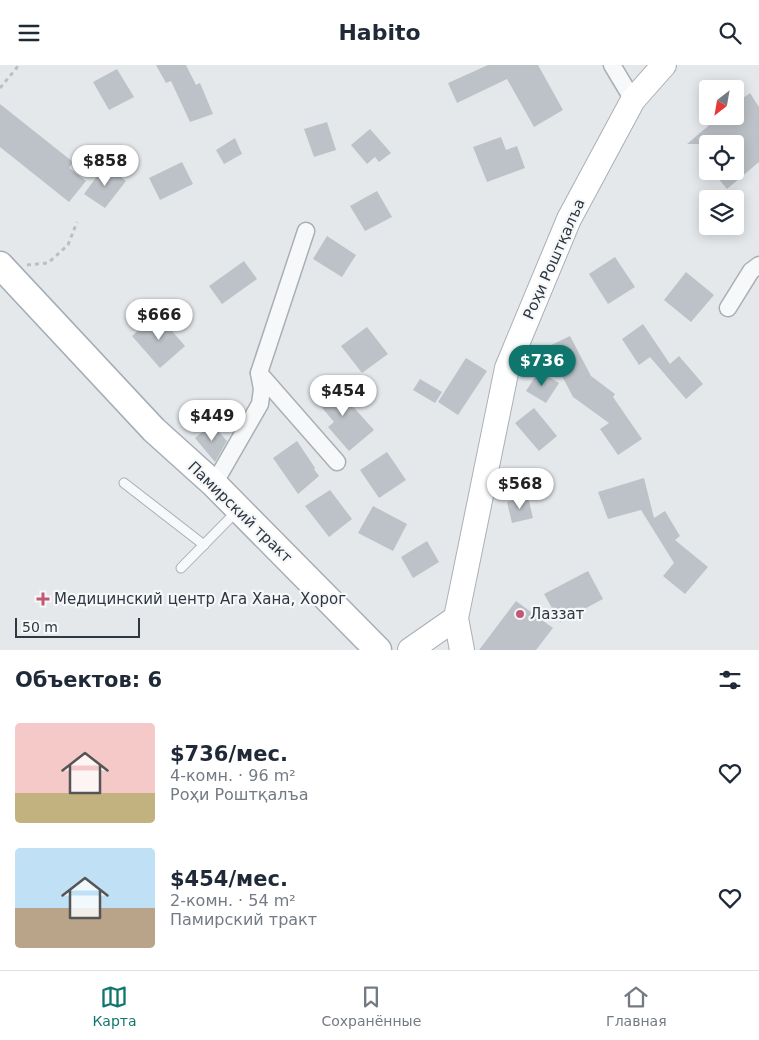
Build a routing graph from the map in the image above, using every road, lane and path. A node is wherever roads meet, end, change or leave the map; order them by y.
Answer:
1 (18, 65) edge
2 (612, 65) edge
3 (664, 65) edge
4 (0, 88) edge
5 (633, 100) junction
6 (77, 222) dead end
7 (306, 231) dead end
8 (759, 265) edge
9 (1, 266) edge
10 (728, 308) dead end
11 (259, 373) junction
12 (337, 462) dead end
13 (124, 483) dead end
14 (214, 484) junction
15 (239, 509) junction
16 (204, 545) junction
17 (181, 568) dead end
18 (456, 618) junction
19 (378, 650) edge
20 (410, 650) edge
21 (462, 650) edge

1 - 4 path
2 - 5 street
3 - 5 main road, Роҳи Роштқалъа
5 - 18 main road, Роҳи Роштқалъа
6 - 9 path
7 - 11 street
8 - 10 street
9 - 14 main road, Памирский тракт
11 - 12 street
11 - 14 street
13 - 16 lane
14 - 15 main road, Памирский тракт
15 - 16 lane
15 - 19 main road, Памирский тракт
16 - 17 lane
18 - 20 main road
18 - 21 main road, Роҳи Роштқалъа

